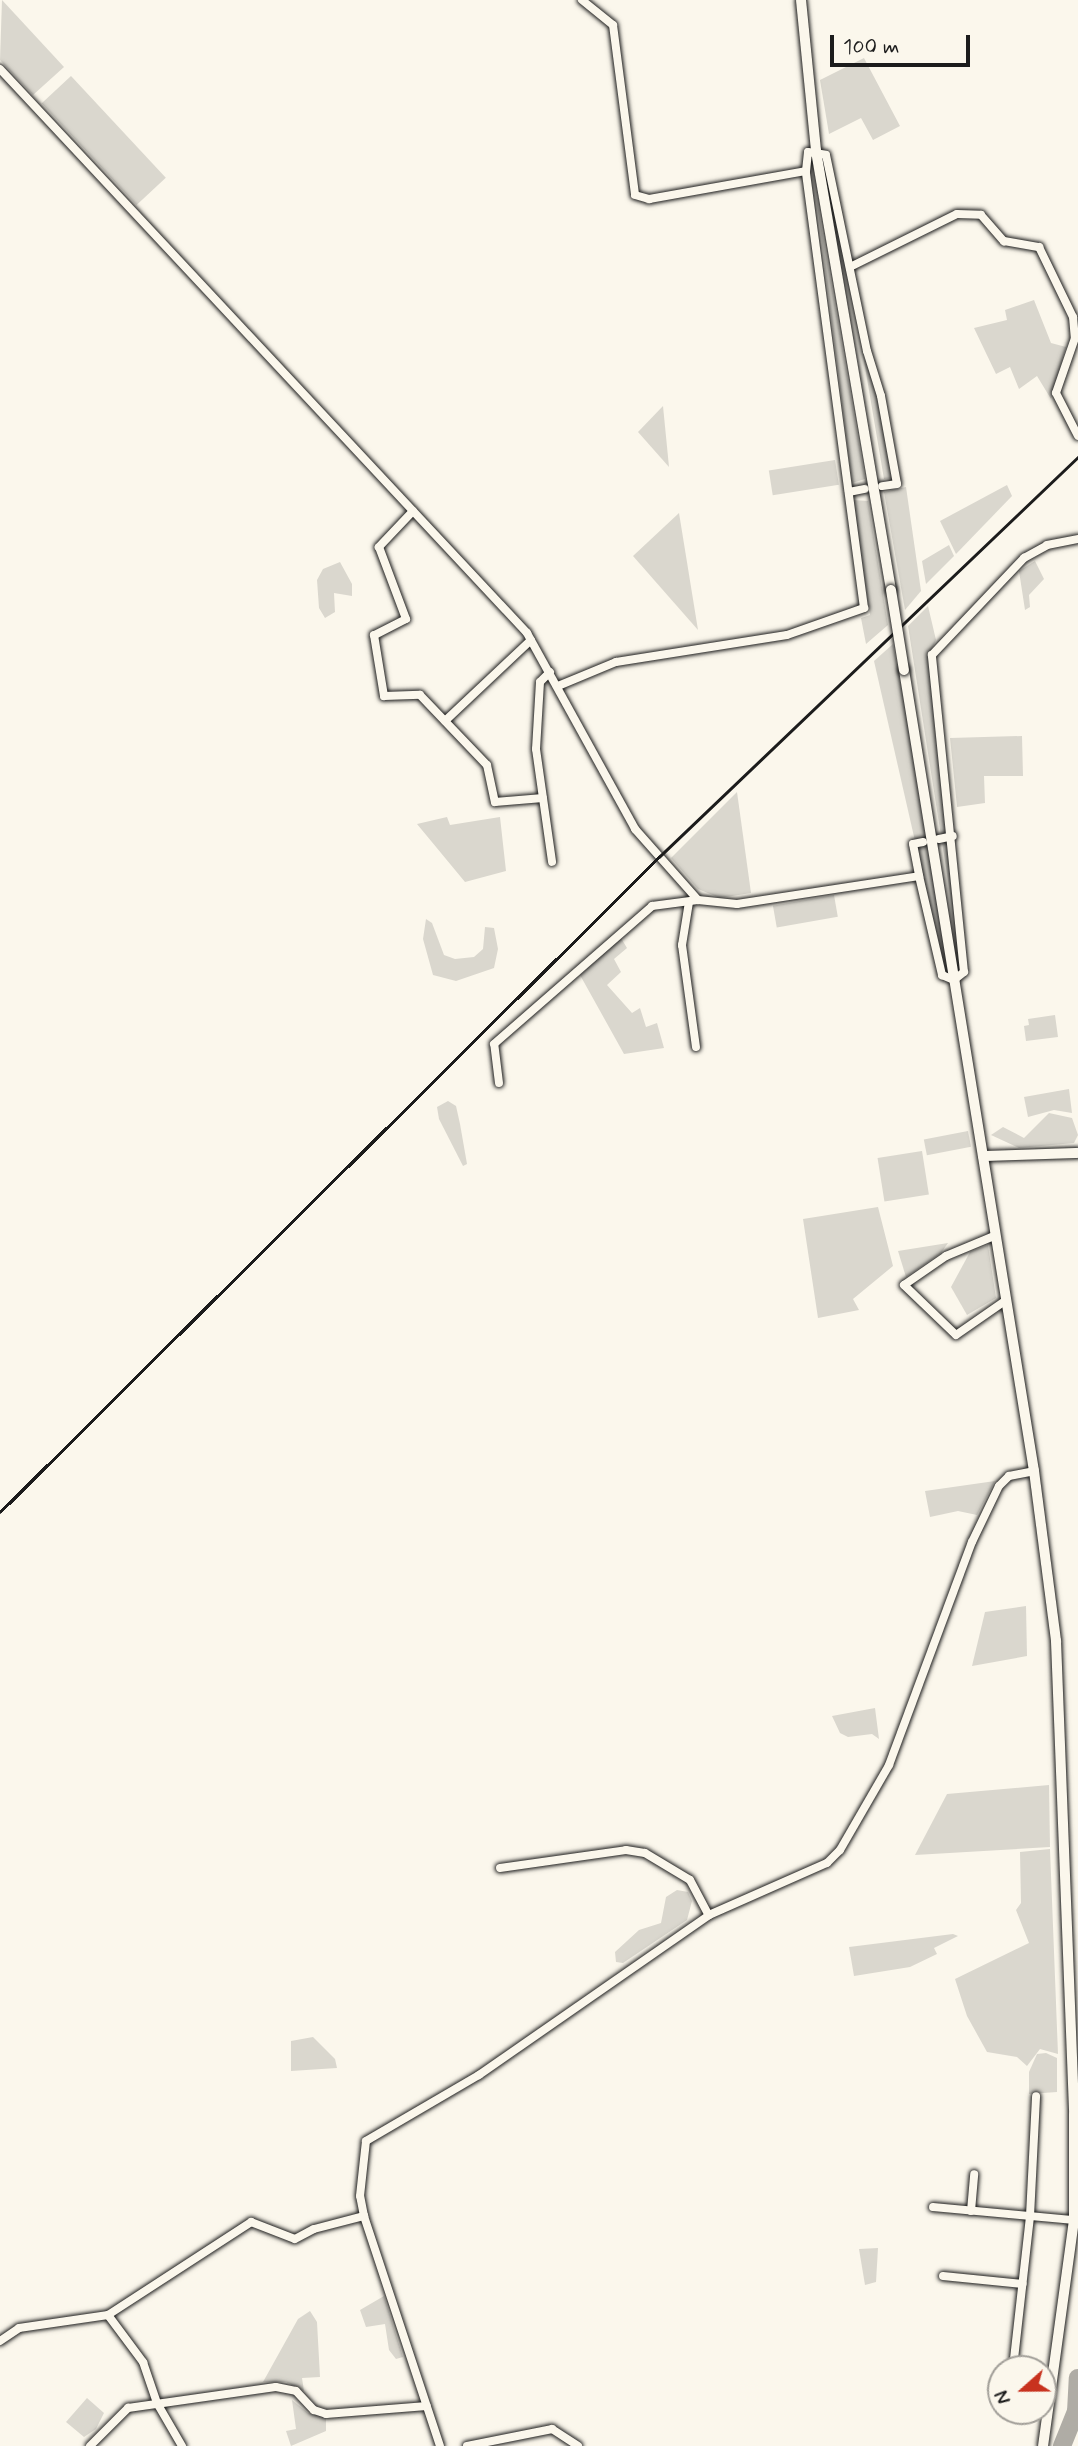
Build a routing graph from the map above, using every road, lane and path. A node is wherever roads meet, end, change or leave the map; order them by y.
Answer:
1 (582, 0) edge
2 (801, 0) edge
3 (0, 69) edge
4 (816, 150) junction
5 (806, 171) junction
6 (850, 267) junction
7 (1078, 436) edge
8 (882, 486) dead end
9 (866, 489) dead end
10 (849, 492) junction
11 (413, 511) junction
12 (1078, 539) edge
13 (531, 640) junction
14 (550, 672) junction
15 (558, 686) junction
16 (444, 721) junction
17 (543, 798) junction
18 (953, 836) junction
19 (939, 839) dead end
20 (923, 842) dead end
21 (552, 862) dead end
22 (919, 876) junction
23 (693, 901) junction
24 (954, 980) junction
25 (696, 1047) dead end
26 (499, 1083) dead end
27 (1078, 1153) edge
28 (983, 1156) junction
29 (994, 1236) junction
30 (1005, 1301) junction
31 (1034, 1471) junction
32 (500, 1868) dead end
33 (709, 1915) junction
34 (1036, 2096) dead end
35 (974, 2174) dead end
36 (933, 2207) dead end
37 (971, 2210) junction
38 (364, 2216) junction
39 (1030, 2216) junction
40 (1074, 2220) junction
41 (943, 2276) dead end
42 (1023, 2284) junction
43 (108, 2315) junction
44 (0, 2341) edge
45 (1015, 2355) edge
46 (157, 2403) junction
47 (427, 2406) junction
48 (90, 2446) edge
49 (182, 2446) edge
50 (440, 2446) edge
51 (467, 2446) edge
52 (578, 2446) edge
53 (1043, 2446) edge

1 - 5 street
2 - 4 street
3 - 11 street
4 - 5 street
4 - 6 street
4 - 24 street, bridge
5 - 10 street
6 - 7 street
6 - 8 street
9 - 10 street
10 - 15 street
11 - 13 street
11 - 16 street
12 - 18 street
13 - 14 street
13 - 16 street
14 - 15 street
14 - 17 street
15 - 23 street
16 - 17 street
17 - 21 street
18 - 19 street
18 - 24 street
20 - 22 street
22 - 23 street
22 - 24 street
23 - 25 street
23 - 26 street
24 - 28 street
27 - 28 street
28 - 29 street
29 - 30 street
29 - 30 street
30 - 31 street
31 - 33 street
31 - 40 street
32 - 33 street
33 - 38 street
34 - 39 street
35 - 37 street
36 - 37 street
37 - 39 street
38 - 43 street
38 - 47 street
39 - 40 street
39 - 42 street
40 - 53 street
41 - 42 street
42 - 45 street
43 - 44 street
43 - 46 street
46 - 47 street
46 - 48 street
46 - 49 street
47 - 50 street
51 - 52 street

